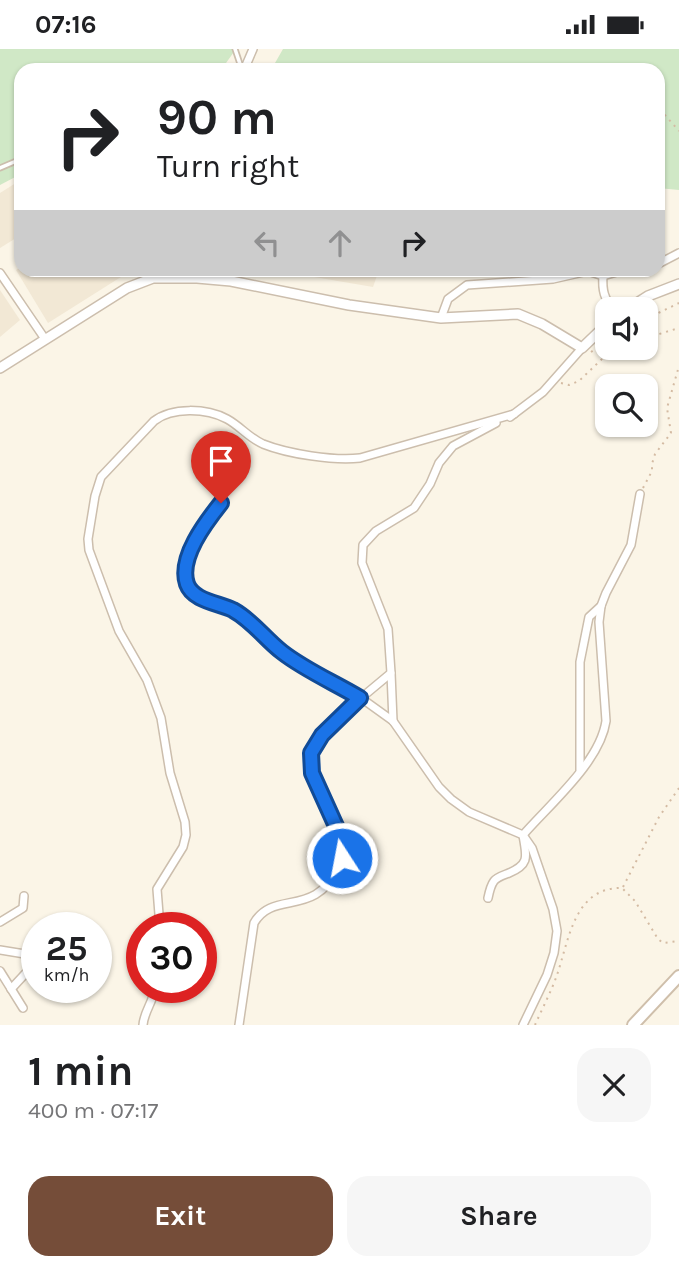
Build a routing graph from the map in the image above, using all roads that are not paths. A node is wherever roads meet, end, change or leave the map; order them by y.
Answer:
1 (0, 273) edge
2 (146, 277) edge
3 (194, 277) edge
4 (562, 277) edge
5 (603, 277) edge
6 (679, 284) edge
7 (605, 297) edge
8 (646, 297) edge
9 (441, 318) junction
10 (595, 336) edge
11 (45, 339) junction
12 (582, 348) junction
13 (0, 367) edge
14 (514, 414) junction
15 (640, 494) road end
16 (221, 503) dead end
17 (601, 606) junction
18 (391, 673) junction
19 (360, 698) junction
20 (393, 721) junction
21 (580, 771) junction
22 (523, 835) junction
23 (24, 897) dead end
24 (488, 898) dead end
25 (159, 912) edge
26 (0, 922) edge
27 (0, 950) edge
28 (21, 955) edge
29 (0, 971) edge
30 (21, 977) edge
31 (679, 977) edge
32 (11, 989) junction
33 (150, 1003) edge
34 (23, 1008) dead end
35 (143, 1025) edge
36 (239, 1025) edge
37 (523, 1025) edge
38 (634, 1025) edge

1 - 11 street
2 - 11 street
3 - 9 street
4 - 9 street
5 - 7 street
6 - 8 street
9 - 12 street
10 - 12 street
11 - 13 street
12 - 14 street
14 - 18 street
14 - 25 street
15 - 17 street
16 - 19 street
17 - 21 street
17 - 21 street
18 - 19 street
18 - 20 street
19 - 20 street
19 - 36 street
20 - 22 street
21 - 22 street
22 - 24 street
22 - 37 street
23 - 26 street
27 - 28 street
29 - 32 street
30 - 32 street
31 - 38 main road
32 - 34 street
33 - 35 street

